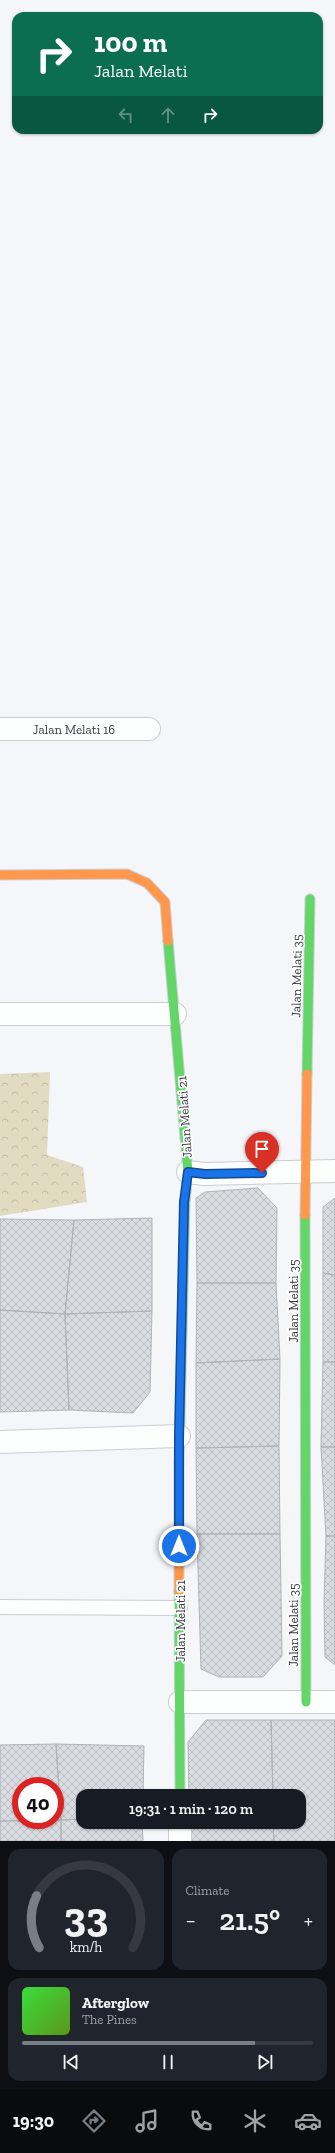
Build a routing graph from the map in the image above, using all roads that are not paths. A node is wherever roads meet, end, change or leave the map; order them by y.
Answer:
1 (0, 729) edge
2 (149, 729) dead end
3 (0, 875) edge
4 (310, 899) dead end
5 (0, 1014) edge
6 (176, 1014) junction
7 (305, 1171) junction
8 (335, 1171) edge
9 (188, 1172) junction
10 (179, 1436) junction
11 (0, 1442) edge
12 (0, 1608) edge
13 (180, 1608) junction
14 (180, 1702) junction
15 (306, 1702) junction
16 (335, 1702) edge
17 (180, 1789) edge
18 (180, 1829) edge
19 (180, 1841) edge

1 - 2 street, Jalan Melati 16
3 - 6 street, Jalan Melati 21
4 - 7 street, Jalan Melati 35
5 - 6 street
6 - 9 street, Jalan Melati 21
7 - 8 street
7 - 9 street
7 - 15 street, Jalan Melati 35
9 - 10 street, Jalan Melati 21
10 - 11 street
10 - 13 street, Jalan Melati 21
12 - 13 lane
13 - 14 street, Jalan Melati 21
14 - 15 street
14 - 17 street, Jalan Melati 21
15 - 16 street
18 - 19 street

